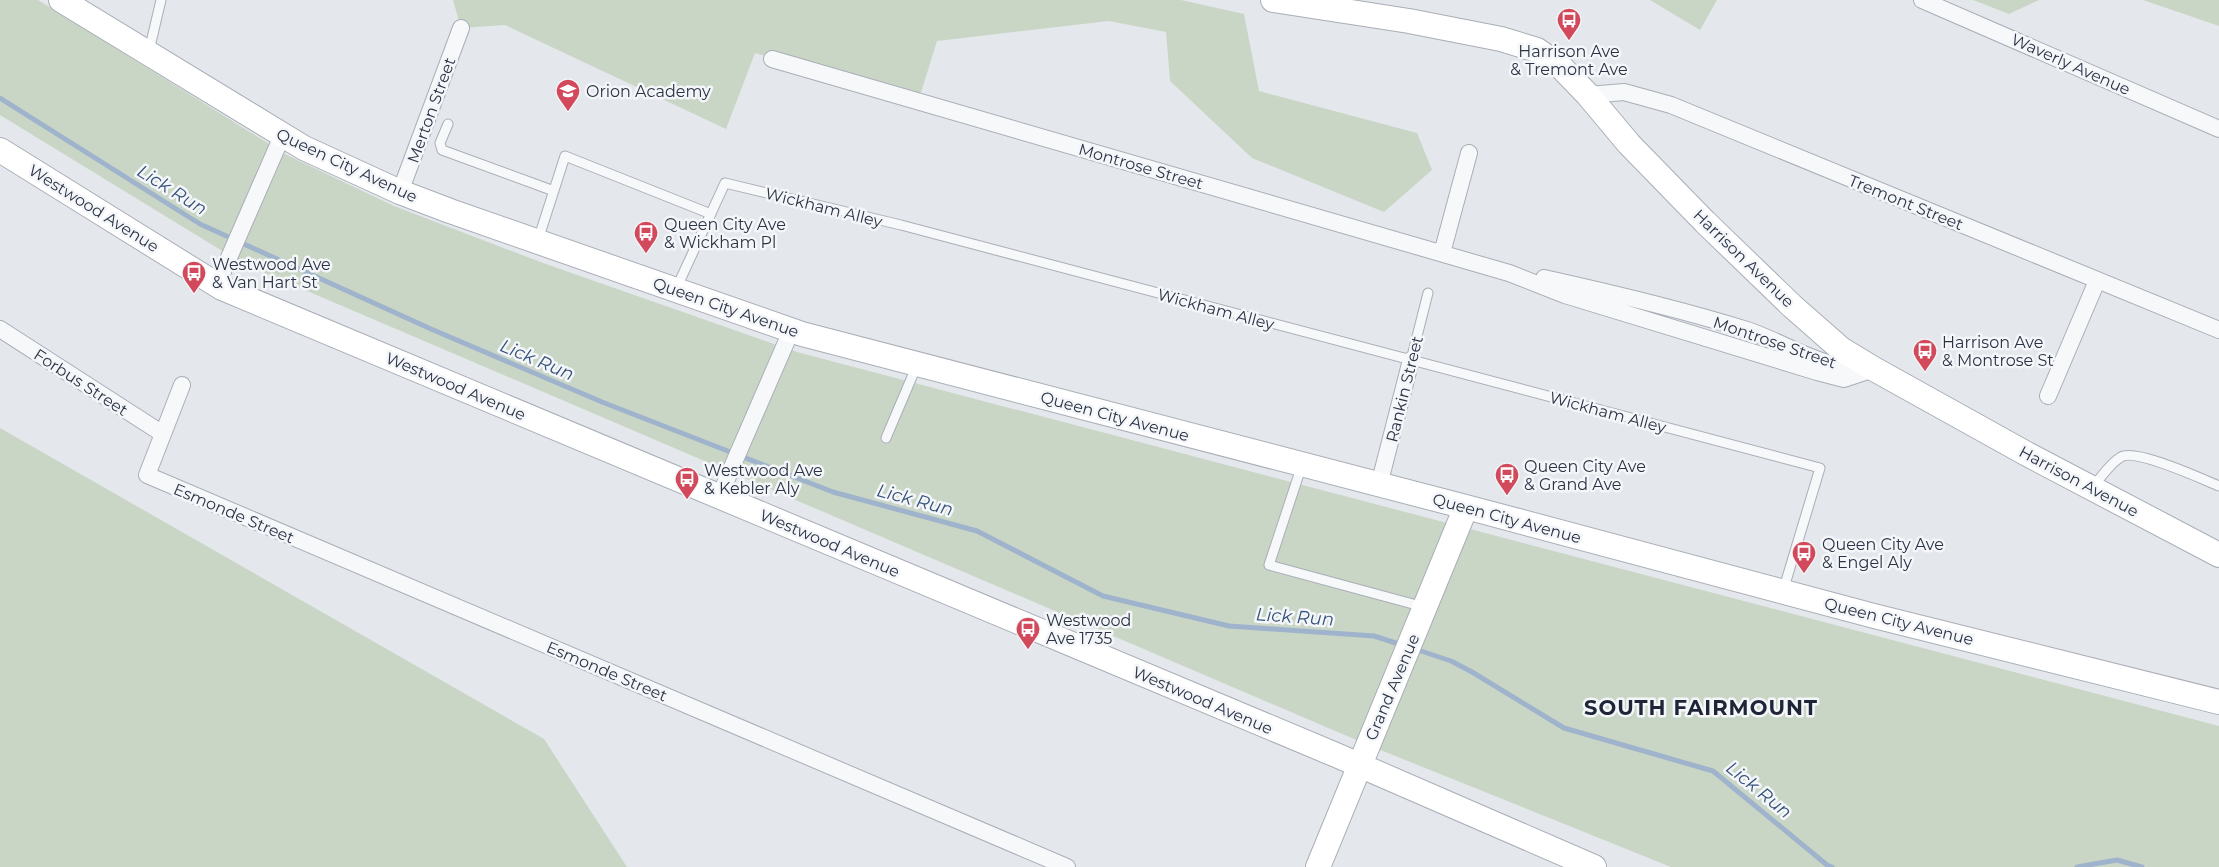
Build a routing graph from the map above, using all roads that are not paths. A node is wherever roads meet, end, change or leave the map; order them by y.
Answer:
1 (61, 0) edge
2 (161, 0) edge
3 (1273, 0) edge
4 (1922, 0) edge
5 (461, 28) dead end
6 (149, 54) junction
7 (772, 59) dead end
8 (1588, 95) junction
9 (448, 124) dead end
10 (2219, 128) edge
11 (282, 136) junction
12 (0, 150) edge
13 (1469, 153) dead end
14 (554, 191) junction
15 (400, 192) junction
16 (711, 214) junction
17 (538, 241) junction
18 (1442, 253) junction
19 (2097, 281) junction
20 (217, 285) junction
21 (676, 290) junction
22 (1428, 293) dead end
23 (0, 329) edge
24 (2219, 330) edge
25 (792, 331) junction
26 (1411, 360) junction
27 (917, 364) junction
28 (1874, 369) junction
29 (182, 386) dead end
30 (2048, 396) dead end
31 (163, 434) junction
32 (886, 438) dead end
33 (1302, 465) junction
34 (1379, 485) junction
35 (2219, 486) edge
36 (2092, 488) junction
37 (719, 497) junction
38 (1466, 507) junction
39 (2219, 555) edge
40 (1784, 591) junction
41 (1425, 607) junction
42 (2219, 702) edge
43 (1359, 765) junction
44 (1067, 867) edge
45 (1318, 867) edge
46 (1594, 867) edge

1 - 6 main road, Queen City Avenue
2 - 6 lane
3 - 8 main road, Harrison Avenue
4 - 10 street, Waverly Avenue
5 - 15 street, Merton Street
6 - 11 main road, Queen City Avenue
7 - 18 street, Montrose Street
8 - 19 street, Tremont Street
8 - 28 main road, Harrison Avenue
9 - 14 lane
11 - 15 main road, Queen City Avenue
11 - 20 street
12 - 20 main road, Westwood Avenue
13 - 18 street
14 - 16 lane
14 - 17 lane
15 - 17 main road, Queen City Avenue
16 - 21 lane, Wickham Alley
16 - 26 lane, Wickham Alley
17 - 21 main road, Queen City Avenue
18 - 28 street, Montrose Street
19 - 24 street, Tremont Street
19 - 30 street
20 - 37 main road, Westwood Avenue
21 - 25 main road, Queen City Avenue
22 - 26 lane, Rankin Street
23 - 31 street, Forbus Street
25 - 27 main road, Queen City Avenue
25 - 37 street
26 - 34 street, Rankin Street
26 - 40 lane, Wickham Alley
27 - 32 lane
27 - 33 main road, Queen City Avenue
28 - 36 main road, Harrison Avenue
29 - 31 street
31 - 44 street, Esmonde Street
33 - 34 main road, Queen City Avenue
33 - 41 lane
34 - 38 main road, Queen City Avenue
35 - 36 lane
36 - 39 main road, Harrison Avenue
37 - 43 main road, Westwood Avenue
38 - 40 main road, Queen City Avenue
38 - 41 main road, Grand Avenue
40 - 42 main road, Queen City Avenue
41 - 43 main road, Grand Avenue
43 - 45 main road, Grand Avenue
43 - 46 main road, Westwood Avenue

